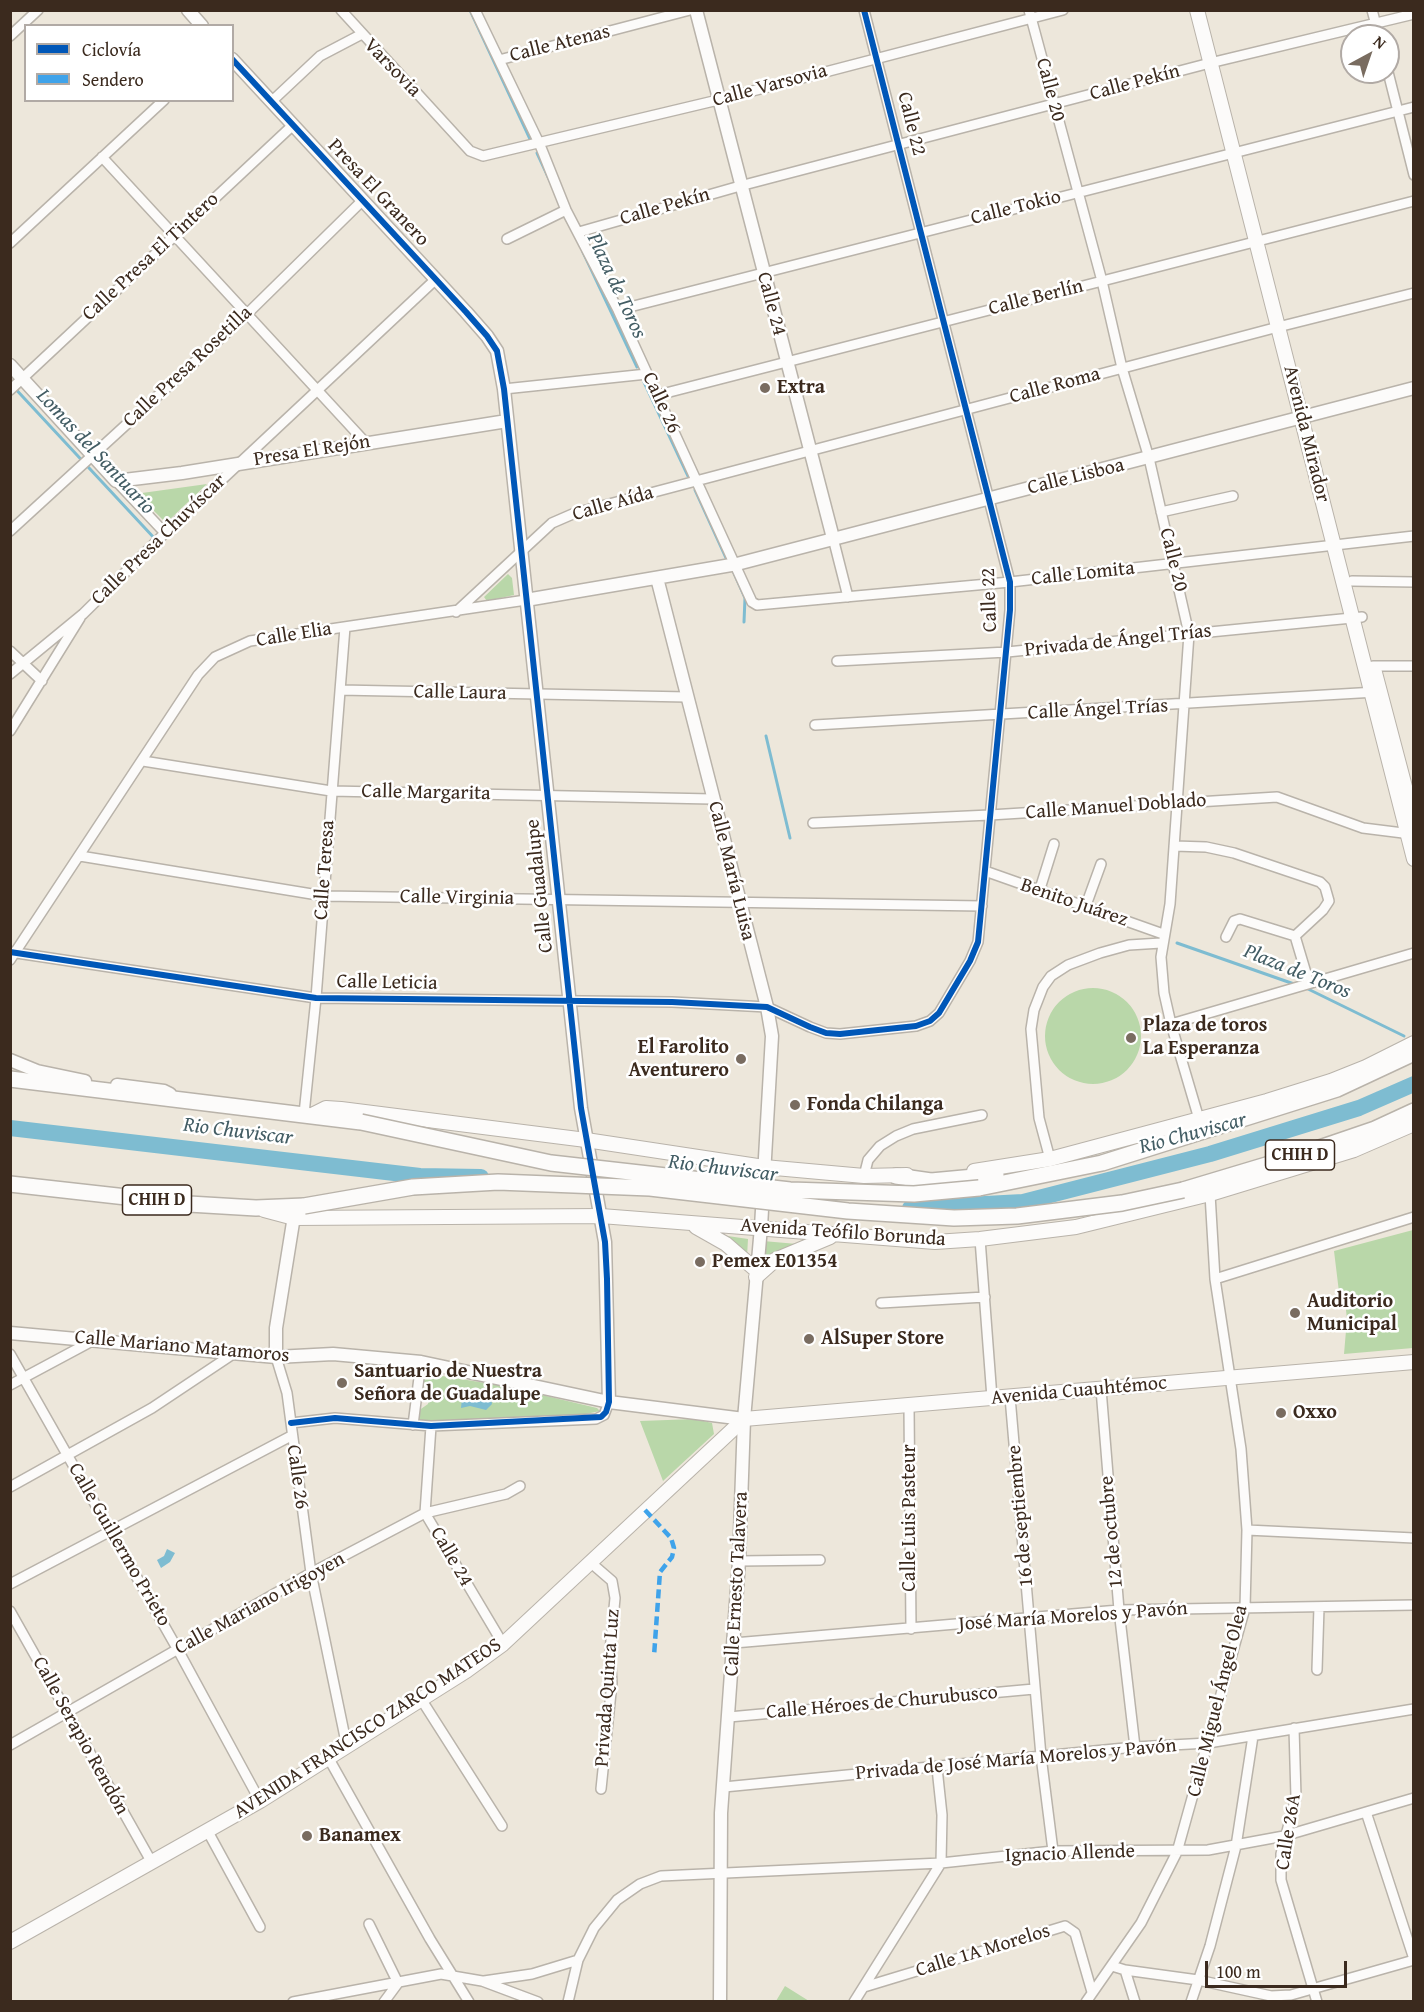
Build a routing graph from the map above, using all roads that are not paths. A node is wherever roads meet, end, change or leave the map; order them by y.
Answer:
1 (38, 10) edge
2 (188, 10) edge
3 (341, 10) edge
4 (475, 10) edge
5 (690, 10) edge
6 (696, 10) edge
7 (864, 10) edge
8 (1063, 10) edge
9 (1197, 10) edge
10 (1205, 10) edge
11 (1372, 10) edge
12 (1413, 14) edge
13 (1030, 15) edge
14 (200, 24) edge
15 (1376, 24) joint
16 (1340, 32) edge
17 (362, 34) junction
18 (10, 36) edge
19 (877, 57) junction
20 (499, 60) junction
21 (234, 61) edge
22 (1215, 62) junction
23 (1391, 84) edge
24 (718, 100) junction
25 (162, 102) edge
26 (271, 102) junction
27 (1054, 105) junction
28 (1413, 107) edge
29 (1397, 111) junction
30 (292, 125) junction
31 (540, 145) junction
32 (900, 145) junction
33 (1236, 151) junction
34 (477, 155) joint
35 (102, 157) junction
36 (1413, 175) edge
37 (740, 186) junction
38 (1077, 193) junction
39 (363, 200) junction
40 (1413, 201) edge
41 (566, 210) junction
42 (579, 232) junction
43 (922, 232) junction
44 (172, 236) junction
45 (507, 239) dead end
46 (1259, 240) junction
47 (10, 243) edge
48 (763, 273) junction
49 (436, 279) junction
50 (1102, 281) junction
51 (1413, 293) edge
52 (618, 310) junction
53 (247, 314) junction
54 (943, 322) junction
55 (1281, 326) junction
56 (497, 351) joint
57 (786, 362) junction
58 (10, 365) edge
59 (1122, 368) junction
60 (647, 374) junction
61 (23, 378) junction
62 (1413, 388) edge
63 (504, 389) junction
64 (10, 390) edge
65 (316, 390) junction
66 (658, 395) junction
67 (966, 409) junction
68 (1305, 415) junction
69 (507, 421) junction
70 (366, 443) junction
71 (809, 450) junction
72 (93, 455) junction
73 (1149, 458) junction
74 (241, 462) junction
75 (116, 481) junction
76 (697, 482) junction
77 (1233, 496) dead end
78 (989, 499) junction
79 (1161, 512) junction
80 (10, 531) edge
81 (165, 533) junction
82 (1413, 536) edge
83 (833, 538) junction
84 (1338, 544) junction
85 (520, 552) junction
86 (737, 564) junction
87 (1174, 564) junction
88 (657, 578) junction
89 (1352, 581) junction
90 (1010, 582) junction
91 (1413, 582) edge
92 (848, 597) junction
93 (526, 600) junction
94 (752, 602) joint
95 (456, 612) junction
96 (83, 614) junction
97 (1357, 618) junction
98 (345, 627) junction
99 (1189, 634) junction
100 (10, 651) edge
101 (1006, 652) junction
102 (837, 661) dead end
103 (22, 664) junction
104 (1373, 666) junction
105 (1413, 666) edge
106 (10, 674) edge
107 (42, 681) junction
108 (340, 690) junction
109 (1375, 692) junction
110 (536, 694) junction
111 (687, 697) junction
112 (1182, 705) junction
113 (1000, 715) junction
114 (816, 725) dead end
115 (10, 731) edge
116 (143, 761) junction
117 (1405, 790) edge
118 (331, 791) junction
119 (547, 796) junction
120 (712, 799) junction
121 (1176, 803) junction
122 (990, 815) junction
123 (1413, 821) edge
124 (813, 823) dead end
125 (1410, 834) edge
126 (1054, 844) dead end
127 (1174, 846) junction
128 (80, 856) junction
129 (1413, 859) edge
130 (1101, 864) dead end
131 (985, 871) junction
132 (1039, 892) junction
133 (324, 896) junction
134 (557, 900) junction
135 (738, 902) junction
136 (982, 906) junction
137 (1085, 908) junction
138 (1295, 936) junction
139 (1226, 937) dead end
140 (1162, 939) junction
141 (1413, 953) edge
142 (12, 955) edge
143 (1309, 983) junction
144 (316, 998) junction
145 (569, 1002) junction
146 (767, 1007) junction
147 (1172, 1024) junction
148 (1413, 1043) edge
149 (1413, 1053) edge
150 (10, 1060) edge
151 (10, 1079) edge
152 (176, 1098) junction
153 (1413, 1111) edge
154 (309, 1114) junction
155 (982, 1115) dead end
156 (1199, 1119) junction
157 (1413, 1124) edge
158 (586, 1140) junction
159 (1149, 1148) junction
160 (1050, 1159) junction
161 (764, 1168) junction
162 (864, 1176) junction
163 (896, 1176) junction
164 (10, 1184) edge
165 (1210, 1194) junction
166 (298, 1210) junction
167 (601, 1216) junction
168 (1413, 1217) edge
169 (689, 1223) junction
170 (761, 1227) junction
171 (836, 1235) junction
172 (980, 1239) junction
173 (756, 1274) junction
174 (1215, 1279) junction
175 (985, 1297) junction
176 (881, 1303) dead end
177 (10, 1333) edge
178 (94, 1340) junction
179 (10, 1354) edge
180 (233, 1354) junction
181 (276, 1357) junction
182 (421, 1362) junction
183 (1413, 1362) edge
184 (24, 1378) junction
185 (1231, 1379) junction
186 (10, 1385) edge
187 (1101, 1389) junction
188 (1010, 1397) junction
189 (992, 1398) junction
190 (609, 1402) junction
191 (909, 1407) junction
192 (744, 1419) junction
193 (291, 1423) junction
194 (413, 1425) junction
195 (431, 1426) junction
196 (291, 1436) junction
197 (68, 1455) junction
198 (520, 1486) dead end
199 (10, 1487) edge
200 (425, 1513) junction
201 (1247, 1530) junction
202 (110, 1531) junction
203 (1413, 1538) edge
204 (820, 1560) dead end
205 (739, 1561) junction
206 (590, 1562) junction
207 (311, 1574) junction
208 (10, 1584) edge
209 (1413, 1605) edge
210 (1320, 1607) junction
211 (1245, 1608) junction
212 (1119, 1610) junction
213 (10, 1611) edge
214 (1029, 1616) junction
215 (911, 1629) junction
216 (734, 1643) junction
217 (503, 1644) junction
218 (178, 1650) junction
219 (1317, 1670) dead end
220 (1035, 1689) junction
221 (421, 1699) junction
222 (1413, 1709) edge
223 (68, 1713) junction
224 (729, 1717) junction
225 (1294, 1728) junction
226 (1253, 1736) junction
227 (1208, 1743) junction
228 (10, 1745) edge
229 (347, 1747) junction
230 (1135, 1747) junction
231 (1041, 1756) junction
232 (328, 1759) junction
233 (937, 1768) junction
234 (724, 1787) junction
235 (601, 1789) dead end
236 (1413, 1798) edge
237 (260, 1800) junction
238 (1366, 1812) junction
239 (502, 1826) dead end
240 (207, 1830) junction
241 (1284, 1836) junction
242 (1236, 1846) junction
243 (1053, 1851) junction
244 (1177, 1852) junction
245 (151, 1861) junction
246 (941, 1863) junction
247 (721, 1872) junction
248 (369, 1924) dead end
249 (260, 1927) dead end
250 (10, 1942) edge
251 (1413, 1959) edge
252 (578, 1960) junction
253 (1113, 1966) junction
254 (1125, 1970) junction
255 (454, 1974) junction
256 (1198, 1980) junction
257 (482, 1981) junction
258 (398, 1983) junction
259 (864, 1987) junction
260 (1314, 1990) junction
261 (1092, 1992) junction
262 (1246, 1997) edge
263 (320, 1999) edge
264 (293, 2001) edge
265 (384, 2001) edge
266 (469, 2001) edge
267 (538, 2001) edge
268 (567, 2001) edge
269 (720, 2001) edge
270 (854, 2001) edge
271 (1086, 2001) edge
272 (1135, 2001) edge
273 (1191, 2001) edge
274 (1317, 2001) edge

1 - 18 street
2 - 14 street
3 - 17 street
4 - 20 street, Calle 26
5 - 20 street, Calle Atenas
6 - 24 street, Calle 24
7 - 19 street, Calle 22
8 - 13 street, Calle Varsovia
9 - 22 main road, Avenida Mirador
10 - 22 main road, Avenida Mirador
11 - 15 street
12 - 15 street, Calle Pekín
13 - 19 street, Calle Varsovia
13 - 27 street, Calle 20
16 - 22 street, Calle Pekín
17 - 26 street, Varsovia
17 - 34 street, Varsovia
19 - 24 street, Calle Varsovia
19 - 32 street, Calle 22
20 - 31 street, Calle 26
21 - 26 street, Presa El Granero
22 - 27 street, Calle Pekín
22 - 33 main road, Avenida Mirador
23 - 29 street
24 - 31 street, Calle Varsovia
24 - 37 street, Calle 24
25 - 35 street
26 - 30 street, Presa El Granero
27 - 32 street, Calle Pekín
27 - 38 street, Calle 20
28 - 29 street, Calle Tokio
29 - 33 street, Calle Tokio
29 - 36 street
30 - 39 street, Presa El Granero
30 - 44 street, Calle Presa El Tintero
31 - 34 street, Calle Varsovia
31 - 41 street, Calle 26
32 - 37 street, Calle Pekín
32 - 43 street, Calle 22
33 - 38 street, Calle Tokio
33 - 46 main road, Avenida Mirador
35 - 44 street
35 - 47 street
37 - 42 street, Calle Pekín
37 - 48 street, Calle 24
38 - 43 street, Calle Tokio
38 - 50 street, Calle 20
39 - 49 street, Presa El Granero
39 - 53 street, Calle Presa Rosetilla
40 - 46 street, Calle Berlín
41 - 42 street, Calle 26
41 - 45 street
42 - 52 street, Calle 26
43 - 48 street, Calle Tokio
43 - 54 street, Calle 22
44 - 53 street
44 - 61 street, Calle Presa El Tintero
46 - 50 street, Calle Berlín
46 - 55 main road, Avenida Mirador
48 - 52 street, Calle Tokio
48 - 57 street, Calle 24
49 - 56 street, Presa El Granero
49 - 65 street, Calle Presa Chuvíscar
50 - 54 street, Calle Berlín
50 - 59 street, Calle 20
51 - 55 street, Calle Roma
52 - 60 street, Calle 26
53 - 65 street
53 - 72 street, Calle Presa Rosetilla
54 - 57 street, Calle Berlín
54 - 67 street, Calle 22
55 - 59 street, Calle Roma
55 - 68 main road, Avenida Mirador
56 - 63 street, Calle Guadalupe
57 - 66 street, Calle Berlín
57 - 71 street, Calle 24
58 - 61 street
59 - 67 street, Calle Roma
59 - 73 street, Calle 20
60 - 63 street
60 - 66 street, Calle 26
61 - 64 street, Calle Presa El Tintero
61 - 72 street
62 - 68 street, Calle Lisboa
63 - 69 street, Calle Guadalupe
65 - 70 street
65 - 74 street, Calle Presa Chuvíscar
66 - 76 street, Calle 26
67 - 71 street, Calle Roma
67 - 78 street, Calle 22
68 - 73 street, Calle Lisboa
68 - 84 main road, Avenida Mirador
69 - 70 street, Presa El Rejón
69 - 85 street, Calle Guadalupe
70 - 74 street, Presa El Rejón
71 - 76 street, Calle Roma
71 - 83 street, Calle 24
72 - 75 street
72 - 80 street, Calle Presa Rosetilla
73 - 78 street, Calle Lisboa
73 - 79 street, Calle 20
74 - 75 street, Presa El Rejón
74 - 81 street, Calle Presa Chuvíscar
75 - 81 street
76 - 85 street, Calle Aída
76 - 86 street, Calle 26
77 - 79 street
78 - 83 street, Calle Lisboa
78 - 90 street, Calle 22
79 - 87 street, Calle 20
81 - 96 street, Calle Presa Chuvíscar
82 - 84 street, Calle Lomita
83 - 86 street, Calle Lisboa
83 - 92 street, Calle 24
84 - 87 street, Calle Lomita
84 - 89 main road, Avenida Mirador
84 - 97 main road, Avenida Mirador
85 - 93 street, Calle Guadalupe
85 - 95 street, Calle Aída
86 - 88 street, Calle Elia
86 - 94 street, Calle 26
87 - 90 street, Calle Lomita
87 - 99 street, Calle 20
88 - 93 street, Calle Elia
88 - 111 street, Calle María Luisa
89 - 91 street
89 - 97 main road, Avenida Mirador
90 - 92 street, Calle Lomita
90 - 101 street, Calle 22
92 - 94 street, Calle Lomita
93 - 95 street, Calle Elia
93 - 110 street, Calle Guadalupe
95 - 98 street, Calle Elia
96 - 103 street, Calle Presa Chuvíscar
96 - 107 street
97 - 99 street, Privada de Ángel Trías
97 - 104 main road, Avenida Mirador
97 - 109 main road, Avenida Mirador
98 - 108 street, Calle Teresa
98 - 116 street, Calle Elia
99 - 101 street, Privada de Ángel Trías
99 - 112 street, Calle 20
100 - 103 street
101 - 102 street, Privada de Ángel Trías
101 - 113 street, Calle 22
103 - 106 street, Calle Presa Chuvíscar
103 - 107 street
104 - 105 street
104 - 109 main road, Avenida Mirador
107 - 115 street
108 - 110 street, Calle Laura
108 - 118 street, Calle Teresa
109 - 112 street, Calle Ángel Trías
109 - 117 main road, Avenida Mirador
110 - 111 street, Calle Laura
110 - 119 street, Calle Guadalupe
111 - 120 street, Calle María Luisa
112 - 113 street, Calle Ángel Trías
112 - 121 street, Calle 20
113 - 114 street, Calle Ángel Trías
113 - 122 street, Calle 22
116 - 118 street, Calle Margarita
116 - 128 street, Calle Elia
117 - 123 main road, Avenida Mirador
117 - 125 main road, Avenida Mirador
118 - 119 street, Calle Margarita
118 - 133 street, Calle Teresa
119 - 120 street, Calle Margarita
119 - 134 street, Calle Guadalupe
120 - 135 street, Calle María Luisa
121 - 122 street, Calle Manuel Doblado
121 - 125 street, Calle Manuel Doblado
121 - 127 street, Calle 20
122 - 124 street, Calle Manuel Doblado
122 - 131 street, Calle 22
125 - 129 main road, Avenida Mirador
126 - 132 street
127 - 138 street
127 - 140 street, Calle 20
128 - 133 street, Calle Virginia
128 - 142 street, Calle Elia
130 - 137 street
131 - 132 street, Benito Juárez
131 - 136 street, Calle 22
132 - 137 street, Benito Juárez
133 - 134 street, Calle Virginia
133 - 144 street, Calle Teresa
134 - 135 street, Calle Virginia
134 - 145 street, Calle Guadalupe
135 - 136 street, Calle Virginia
135 - 146 street, Calle María Luisa
136 - 146 street, Calle 22
137 - 140 street, Benito Juárez
138 - 139 street
138 - 143 street
140 - 147 street, Calle 20
140 - 160 street
141 - 143 street
142 - 144 street, Calle Leticia
143 - 147 street
144 - 145 street, Calle Leticia
144 - 154 street, Calle Teresa
145 - 146 street, Calle Leticia
145 - 158 street, Calle Guadalupe
146 - 161 street, Calle María Luisa
147 - 156 street, Calle 20
148 - 156 main road, Avenida Teófilo Borunda
149 - 159 main road, Avenida Teófilo Borunda / CHIH D
150 - 152 street
151 - 152 main road, CHIH D
152 - 154 main road, Avenida Teófilo Borunda / CHIH D
153 - 166 main road, CHIH D, bridge
154 - 158 main road, Avenida Teófilo Borunda
154 - 159 main road, Avenida Teófilo Borunda / CHIH D, bridge
155 - 162 street
156 - 160 main road, Avenida Teófilo Borunda
157 - 165 main road, Avenida Teófilo Borunda
158 - 161 main road, Avenida Teófilo Borunda
158 - 167 street, Calle Guadalupe, bridge
159 - 163 main road
160 - 163 main road, Avenida Teófilo Borunda
161 - 162 main road, Avenida Teófilo Borunda
161 - 170 street, Calle Ernesto Talavera, bridge
162 - 163 main road, Avenida Teófilo Borunda
164 - 166 main road, CHIH D
165 - 172 main road, Avenida Teófilo Borunda
165 - 174 street, Calle Miguel Ángel Olea
166 - 167 main road, Avenida Teófilo Borunda
166 - 181 street, Calle 26
167 - 169 main road, Avenida Teófilo Borunda
167 - 190 street, Calle Guadalupe
168 - 174 street
169 - 170 main road, Avenida Teófilo Borunda
169 - 173 main road
170 - 171 main road, Avenida Teófilo Borunda
170 - 173 street, Calle Ernesto Talavera
171 - 172 main road, Avenida Teófilo Borunda
171 - 173 main road
172 - 175 street
173 - 192 street, Calle Ernesto Talavera
174 - 185 street, Calle Miguel Ángel Olea
175 - 176 street
175 - 189 street
177 - 178 street, Calle Mariano Matamoros
178 - 180 street, Calle Mariano Matamoros
178 - 184 street
179 - 184 street, Calle Guillermo Prieto
180 - 181 street, Calle Mariano Matamoros
180 - 197 street
181 - 182 street, Calle Mariano Matamoros
181 - 193 street, Calle 26
182 - 190 street, Calle Mariano Matamoros
182 - 194 street
183 - 185 main road, Avenida Cuauhtémoc
184 - 186 street
184 - 197 street, Calle Guillermo Prieto
185 - 187 main road, Avenida Cuauhtémoc
185 - 201 street, Calle Miguel Ángel Olea
187 - 188 main road, Avenida Cuauhtémoc
187 - 212 street, 12 de octubre
188 - 189 main road, Avenida Cuauhtémoc
188 - 214 street, 16 de septiembre
189 - 191 main road, Avenida Cuauhtémoc
190 - 192 street, Calle Mariano Matamoros
190 - 195 street, Calle Guadalupe
191 - 192 main road, Avenida Cuauhtémoc
191 - 215 street, Calle Luis Pasteur
192 - 205 street, Calle Ernesto Talavera
192 - 206 main road, AVENIDA FRANCISCO ZARCO MATEOS
193 - 194 street
193 - 196 street, Calle 26
194 - 195 street
195 - 200 street, Calle 24
196 - 202 street
196 - 207 street, Calle 26
197 - 199 street
197 - 202 street, Calle Guillermo Prieto
198 - 200 street, Calle Mariano Irigoyen
200 - 207 street, Calle Mariano Irigoyen
200 - 217 street, Calle 24
201 - 203 street
201 - 211 street, Calle Miguel Ángel Olea
202 - 208 street
202 - 218 street, Calle Guillermo Prieto
204 - 205 street
205 - 216 street, Calle Ernesto Talavera
206 - 217 main road, AVENIDA FRANCISCO ZARCO MATEOS
206 - 235 street, Privada Quinta Luz
207 - 218 street, Calle Mariano Irigoyen
207 - 229 street, Calle 26
209 - 210 street, José María Morelos y Pavón
210 - 211 street, José María Morelos y Pavón
210 - 219 street
211 - 212 street, José María Morelos y Pavón
211 - 227 street, Calle Miguel Ángel Olea
212 - 214 street, José María Morelos y Pavón
212 - 230 street, 12 de octubre
213 - 223 street, Calle Serapio Rendón
214 - 215 street, José María Morelos y Pavón
214 - 220 street, 16 de septiembre
215 - 216 street, José María Morelos y Pavón
216 - 224 street, Calle Ernesto Talavera
217 - 221 main road, AVENIDA FRANCISCO ZARCO MATEOS
218 - 223 street, Calle Mariano Irigoyen
218 - 237 street, Calle Guillermo Prieto
220 - 224 street, Calle Héroes de Churubusco
220 - 231 street, 16 de septiembre
221 - 229 main road, AVENIDA FRANCISCO ZARCO MATEOS
221 - 239 street
222 - 225 street, Privada de José María Morelos y Pavón
223 - 228 street, Calle Mariano Irigoyen
223 - 245 street, Calle Serapio Rendón
224 - 234 street, Calle Ernesto Talavera
225 - 226 street, Privada de José María Morelos y Pavón
225 - 241 street, Calle 26A
226 - 227 street, Privada de José María Morelos y Pavón
226 - 242 street
227 - 230 street, Privada de José María Morelos y Pavón
227 - 244 street, Calle Miguel Ángel Olea
229 - 232 main road, AVENIDA FRANCISCO ZARCO MATEOS
230 - 231 street, Privada de José María Morelos y Pavón
231 - 233 street, Privada de José María Morelos y Pavón
231 - 243 street, 16 de septiembre
232 - 237 main road, AVENIDA FRANCISCO ZARCO MATEOS
232 - 255 street
233 - 234 street, Privada de José María Morelos y Pavón
233 - 246 street
234 - 247 street, Calle Ernesto Talavera
236 - 238 street, Ignacio Allende
237 - 240 main road, AVENIDA FRANCISCO ZARCO MATEOS
238 - 241 street, Ignacio Allende
238 - 251 street
240 - 245 main road, AVENIDA FRANCISCO ZARCO MATEOS
240 - 249 street
241 - 242 street, Ignacio Allende
241 - 260 street, Calle 26A
242 - 244 street, Ignacio Allende
242 - 256 street
243 - 244 street, Ignacio Allende
243 - 246 street, Ignacio Allende
244 - 253 street, Calle Miguel Ángel Olea
245 - 250 main road, AVENIDA FRANCISCO ZARCO MATEOS
246 - 247 street, Ignacio Allende
246 - 259 street
247 - 252 street, Ignacio Allende
247 - 269 street, Calle Ernesto Talavera
248 - 258 street
251 - 260 street
252 - 257 street
252 - 268 street, Ignacio Allende
253 - 254 street
253 - 261 street, Calle Miguel Ángel Olea
254 - 256 street
254 - 272 street
255 - 257 street
255 - 258 street
255 - 266 street
256 - 262 street
256 - 273 street
257 - 267 street
258 - 263 street
258 - 265 street
259 - 261 street, Calle 1A Morelos
259 - 270 street
260 - 262 street
260 - 274 street, Calle 26A
261 - 271 street, Calle Miguel Ángel Olea
263 - 264 street

